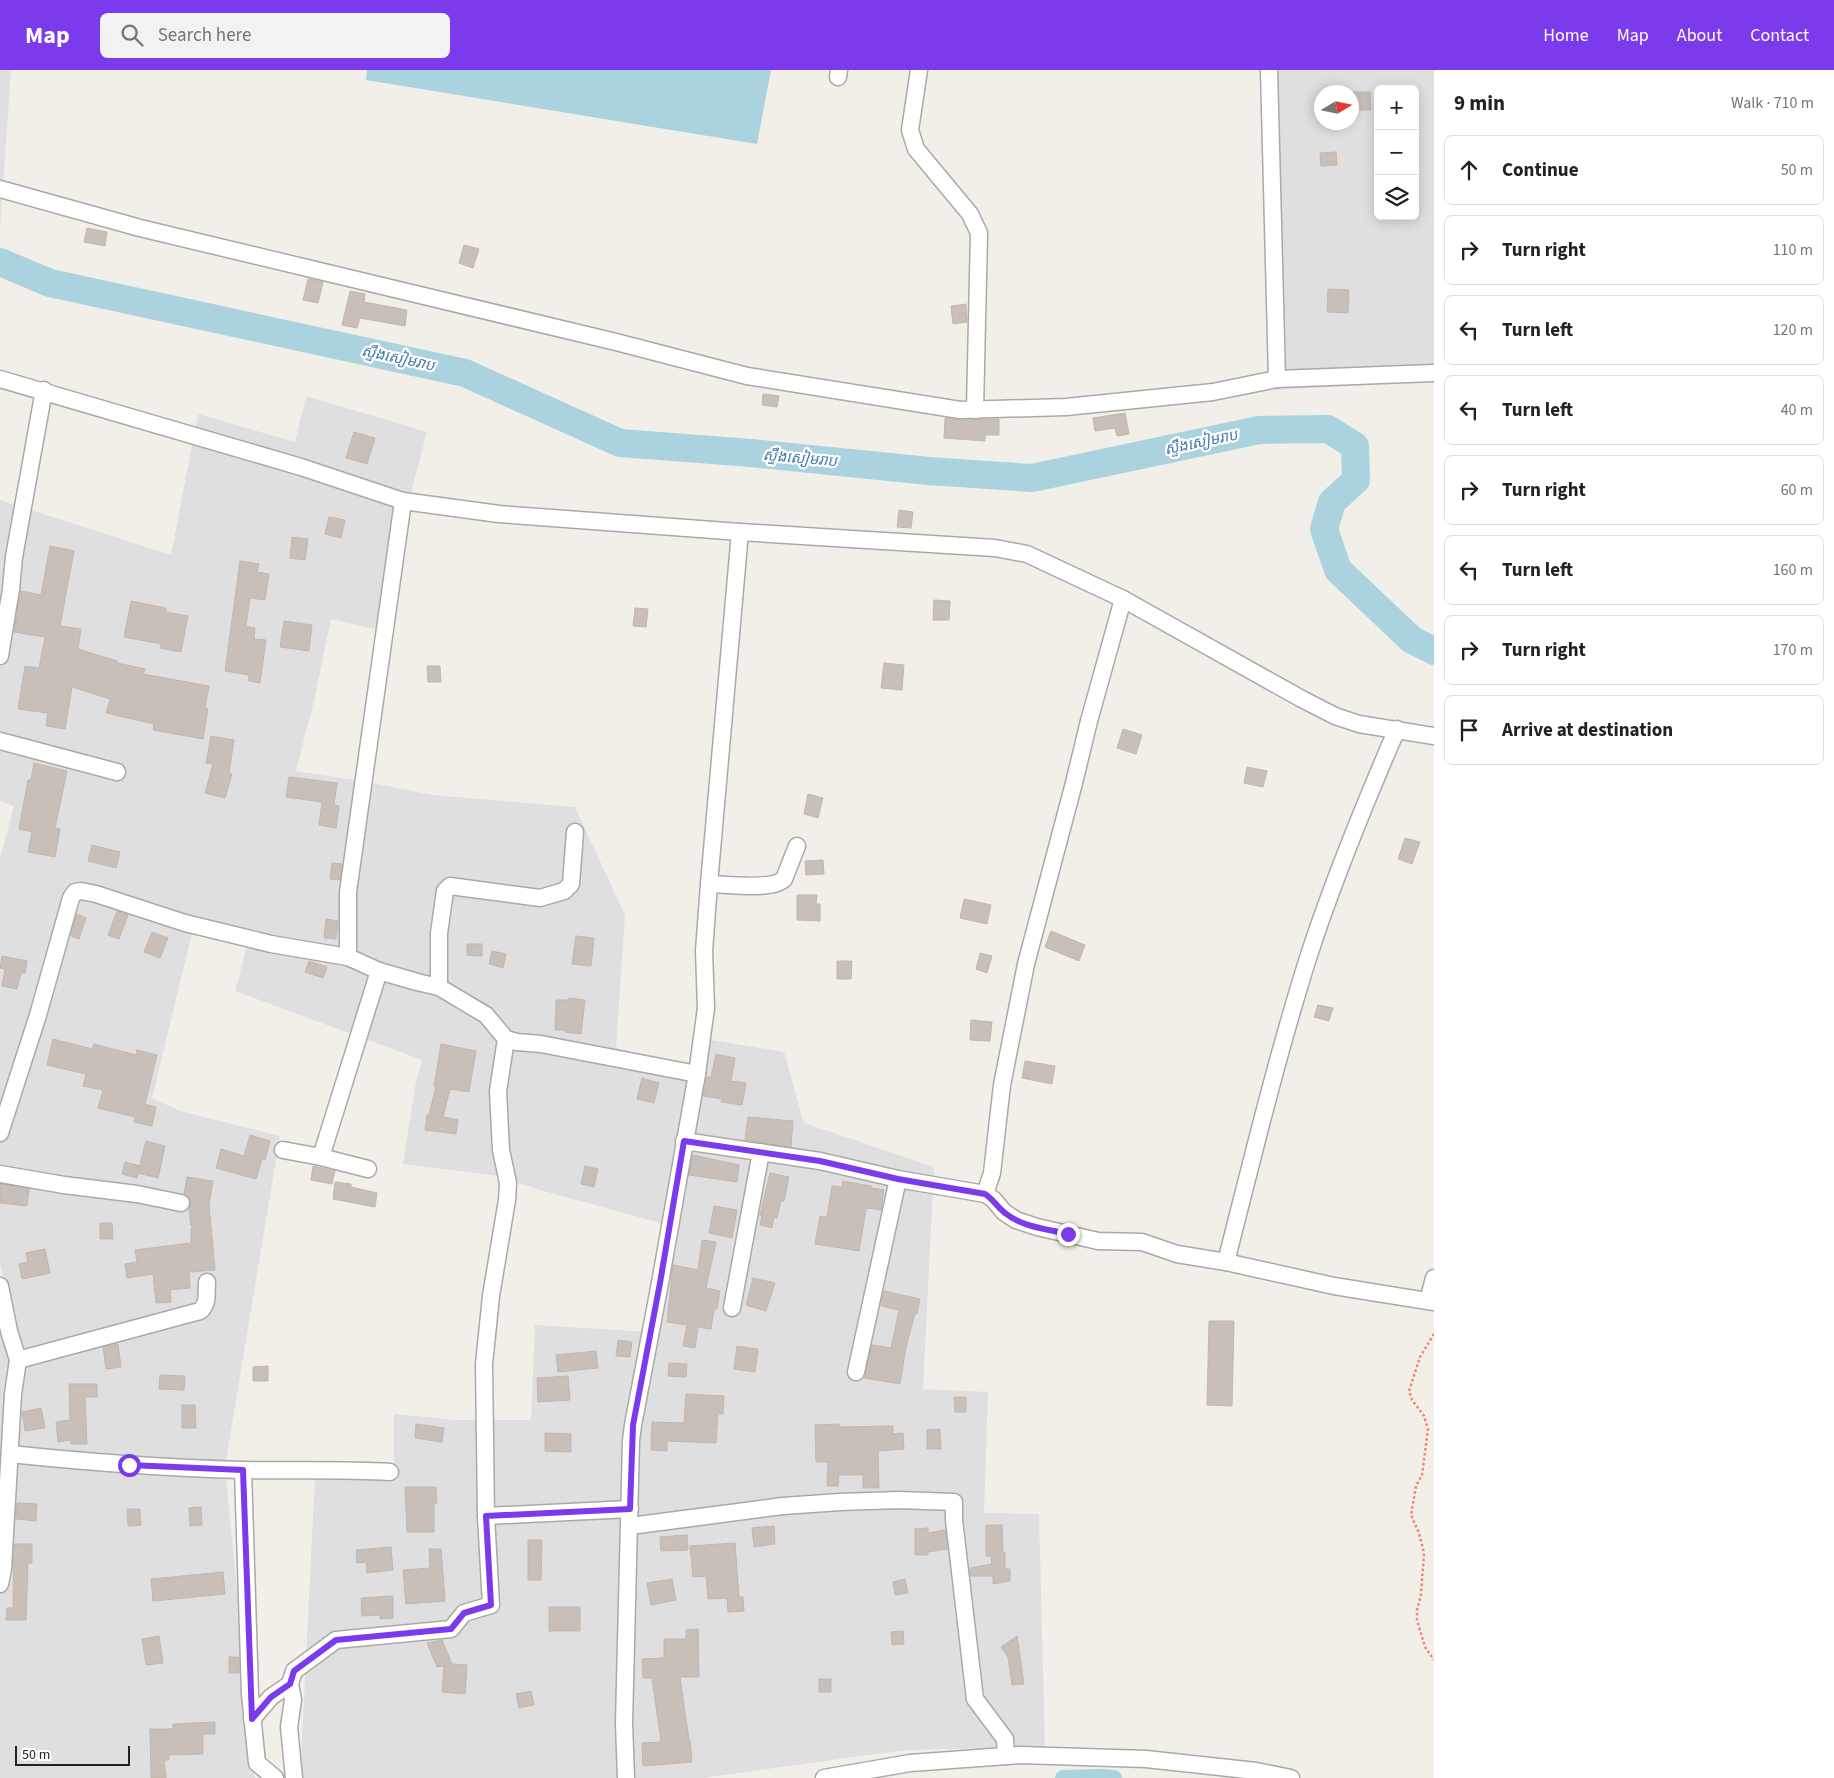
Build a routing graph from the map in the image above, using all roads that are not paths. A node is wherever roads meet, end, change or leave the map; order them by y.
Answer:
1 (919, 70) edge
2 (1269, 70) edge
3 (0, 189) edge
4 (1434, 373) edge
5 (0, 378) edge
6 (1278, 379) junction
7 (44, 390) junction
8 (975, 410) junction
9 (403, 501) junction
10 (740, 532) junction
11 (1123, 598) junction
12 (0, 656) edge
13 (1397, 729) junction
14 (1434, 736) edge
15 (0, 742) edge
16 (117, 772) dead end
17 (575, 832) dead end
18 (797, 846) dead end
19 (708, 884) junction
20 (348, 957) junction
21 (380, 971) junction
22 (439, 987) junction
23 (506, 1039) junction
24 (697, 1074) junction
25 (0, 1135) edge
26 (684, 1141) junction
27 (283, 1150) dead end
28 (761, 1152) junction
29 (320, 1157) junction
30 (368, 1169) dead end
31 (0, 1174) edge
32 (898, 1179) junction
33 (985, 1194) junction
34 (182, 1203) dead end
35 (1226, 1262) junction
36 (1434, 1278) edge
37 (207, 1282) dead end
38 (1, 1295) edge
39 (1431, 1302) edge
40 (732, 1308) dead end
41 (18, 1360) junction
42 (856, 1372) dead end
43 (10, 1454) junction
44 (243, 1470) junction
45 (390, 1472) dead end
46 (630, 1509) junction
47 (486, 1516) junction
48 (630, 1526) junction
49 (0, 1584) edge
50 (290, 1684) junction
51 (252, 1719) junction
52 (1006, 1756) junction
53 (275, 1778) edge
54 (294, 1778) edge
55 (626, 1778) edge
56 (824, 1778) edge
57 (1291, 1778) edge

1 - 8 street
2 - 6 street
3 - 8 street
4 - 6 street
5 - 7 street
6 - 8 street
7 - 9 street
7 - 12 street
9 - 10 street
9 - 20 street
10 - 11 street
10 - 19 street
11 - 13 street
11 - 33 street
13 - 14 street
13 - 35 street
15 - 16 street
17 - 22 street
18 - 19 street
19 - 24 street
20 - 21 street
20 - 25 street
21 - 22 street
21 - 29 street
22 - 23 street
23 - 24 street
23 - 47 street
24 - 26 street
26 - 28 street
26 - 46 street
27 - 29 street
28 - 32 street
28 - 40 street
29 - 30 street
31 - 34 street
32 - 33 street
32 - 42 street
33 - 35 street
35 - 39 street
36 - 39 street
37 - 41 street
38 - 41 street
41 - 43 street
43 - 44 street
43 - 49 street
44 - 45 street
44 - 51 street
46 - 47 street
46 - 48 street
47 - 50 street
48 - 52 street
48 - 55 street
50 - 51 street
50 - 54 street
51 - 53 street
52 - 56 street
52 - 57 street

